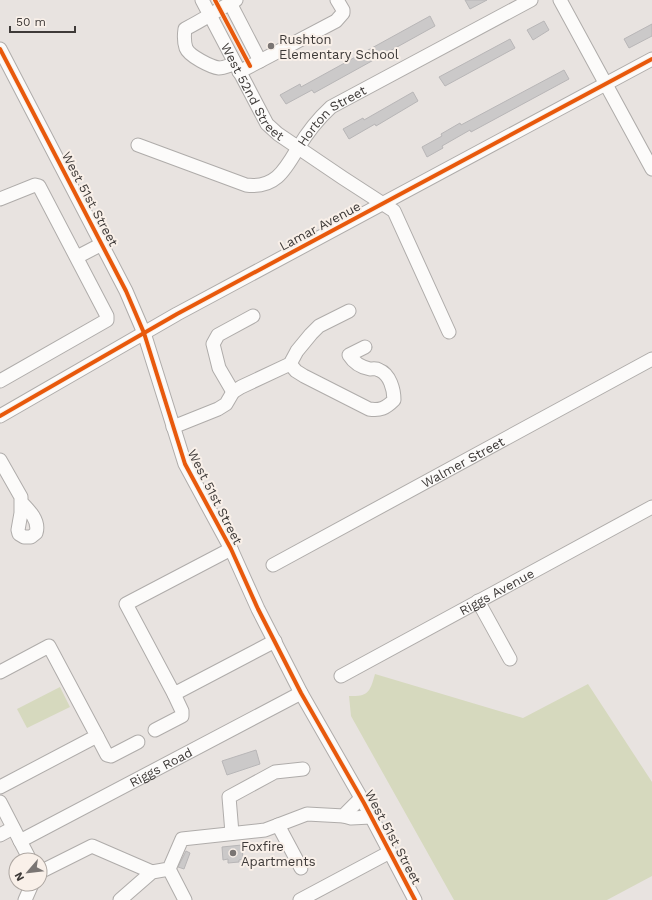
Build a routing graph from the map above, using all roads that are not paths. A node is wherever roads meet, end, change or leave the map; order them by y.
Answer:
1 (202, 0) edge
2 (337, 0) edge
3 (531, 0) edge
4 (560, 0) edge
5 (233, 2) edge
6 (210, 16) junction
7 (0, 49) edge
8 (652, 59) edge
9 (260, 61) junction
10 (237, 68) junction
11 (606, 84) junction
12 (138, 145) dead end
13 (298, 148) junction
14 (652, 169) edge
15 (0, 199) edge
16 (382, 204) junction
17 (102, 244) junction
18 (77, 257) junction
19 (349, 311) dead end
20 (253, 316) dead end
21 (449, 332) dead end
22 (144, 333) junction
23 (365, 347) dead end
24 (652, 360) edge
25 (290, 364) junction
26 (0, 381) edge
27 (233, 392) junction
28 (0, 416) edge
29 (173, 427) junction
30 (0, 460) edge
31 (21, 502) dead end
32 (652, 507) edge
33 (231, 550) junction
34 (273, 565) dead end
35 (478, 601) junction
36 (275, 641) junction
37 (510, 660) dead end
38 (0, 672) edge
39 (341, 676) dead end
40 (301, 693) junction
41 (174, 694) junction
42 (155, 730) dead end
43 (96, 736) junction
44 (138, 742) dead end
45 (303, 769) dead end
46 (0, 787) edge
47 (361, 798) junction
48 (0, 802) edge
49 (344, 816) junction
50 (371, 817) junction
51 (278, 825) junction
52 (13, 828) junction
53 (232, 833) junction
54 (0, 835) edge
55 (20, 841) junction
56 (26, 852) edge
57 (390, 852) junction
58 (48, 868) edge
59 (301, 868) dead end
60 (169, 869) junction
61 (152, 872) junction
62 (120, 900) edge
63 (185, 900) edge
64 (300, 900) edge
65 (415, 900) edge

1 - 6 street, West 52nd Street
2 - 9 street
3 - 13 street, Horton Street
4 - 11 street
5 - 6 street
5 - 9 street
6 - 10 street, West 52nd Street
6 - 10 street
7 - 17 street, West 51st Street
8 - 11 street, Lamar Avenue
9 - 10 street
10 - 13 street, West 52nd Street
11 - 14 street
11 - 16 street, Lamar Avenue
12 - 13 street, Horton Street
13 - 16 street, West 52nd Street
15 - 18 street
16 - 21 street, West 52nd Street
16 - 22 street, Lamar Avenue
17 - 18 street
17 - 22 street, West 51st Street
18 - 26 street
19 - 25 street
20 - 27 street
22 - 28 street, Lamar Avenue
22 - 29 street, West 51st Street
23 - 25 street
24 - 34 street, Walmer Street
25 - 27 street
27 - 29 street
29 - 33 street, West 51st Street
30 - 31 street
32 - 35 street, Riggs Avenue
33 - 36 street, West 51st Street
33 - 41 street
35 - 37 street
35 - 39 street, Riggs Avenue
36 - 40 street, West 51st Street
36 - 41 street
38 - 43 street
40 - 47 street, West 51st Street
40 - 55 street, Riggs Road
41 - 42 street
43 - 44 street
43 - 46 street
45 - 53 street
47 - 49 street
47 - 50 street, West 51st Street
48 - 52 street
49 - 50 street
49 - 51 street
50 - 57 street, West 51st Street
51 - 53 street
51 - 59 street
52 - 54 street
52 - 55 street
53 - 60 street
55 - 56 street
57 - 64 street
57 - 65 street, West 51st Street
58 - 61 street
60 - 61 street
60 - 63 street
61 - 62 street

